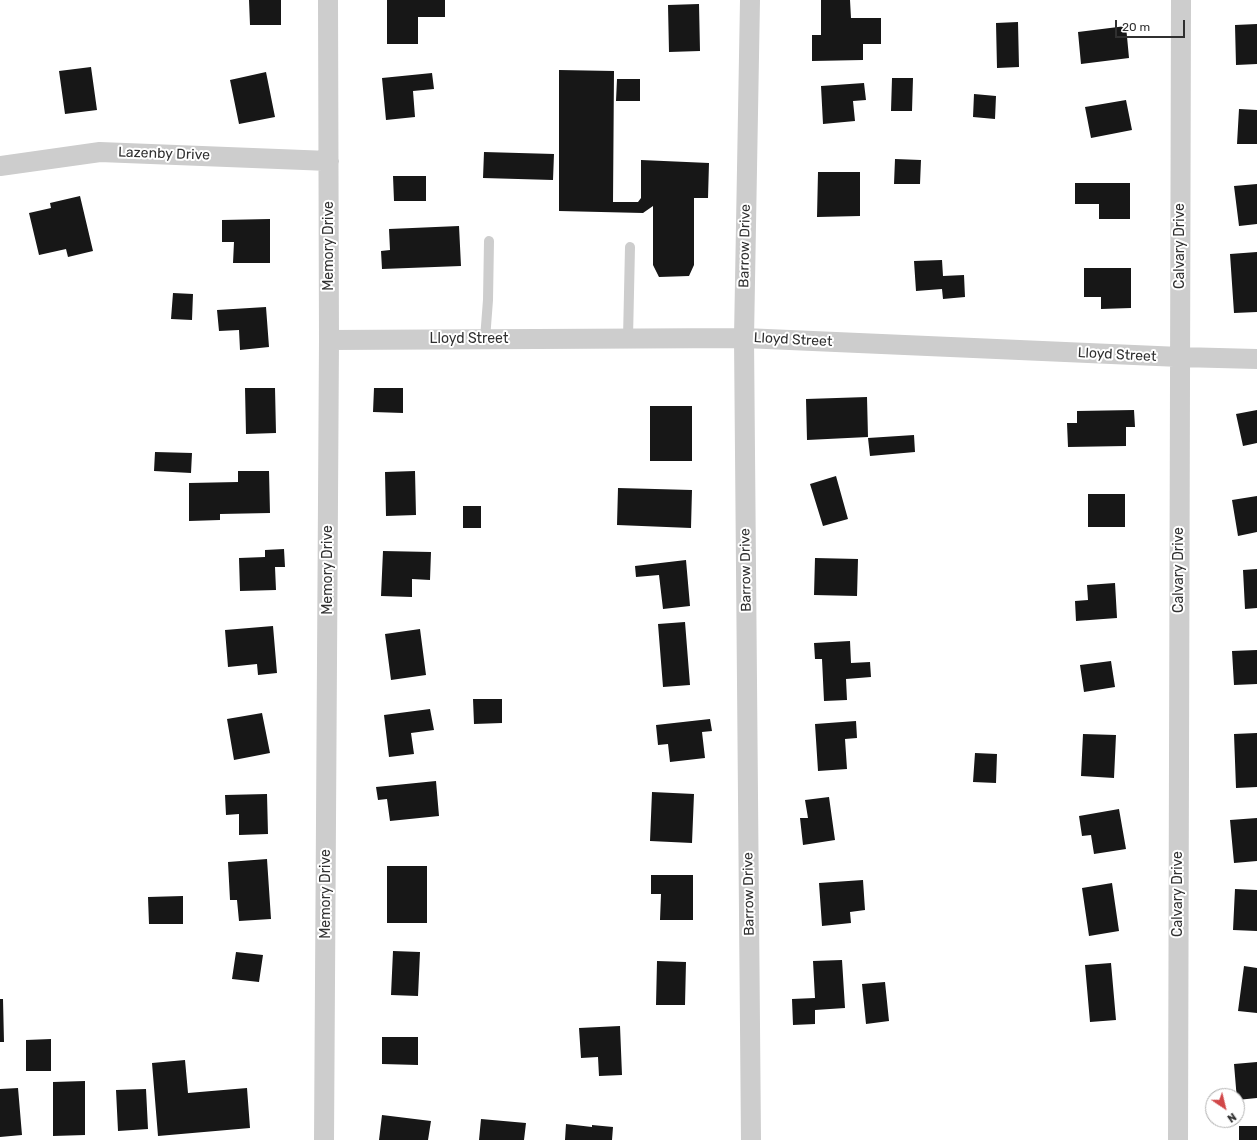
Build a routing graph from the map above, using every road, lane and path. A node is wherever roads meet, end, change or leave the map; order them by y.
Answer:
1 (328, 0) edge
2 (750, 0) edge
3 (1181, 0) edge
4 (329, 161) junction
5 (0, 166) edge
6 (489, 241) dead end
7 (630, 247) dead end
8 (628, 338) junction
9 (744, 338) junction
10 (485, 339) junction
11 (329, 340) junction
12 (1180, 358) junction
13 (1257, 359) edge
14 (324, 1140) edge
15 (751, 1140) edge
16 (1178, 1140) edge

1 - 4 street, Memory Drive
2 - 9 street, Barrow Drive
3 - 12 street, Calvary Drive
4 - 5 street, Lazenby Drive
4 - 11 street, Memory Drive
6 - 10 lane
7 - 8 lane
8 - 9 street, Lloyd Street
8 - 10 street, Lloyd Street
9 - 12 street, Lloyd Street
9 - 15 street, Barrow Drive
10 - 11 street, Lloyd Street
11 - 14 street, Memory Drive
12 - 13 street, Lloyd Street
12 - 16 street, Calvary Drive

